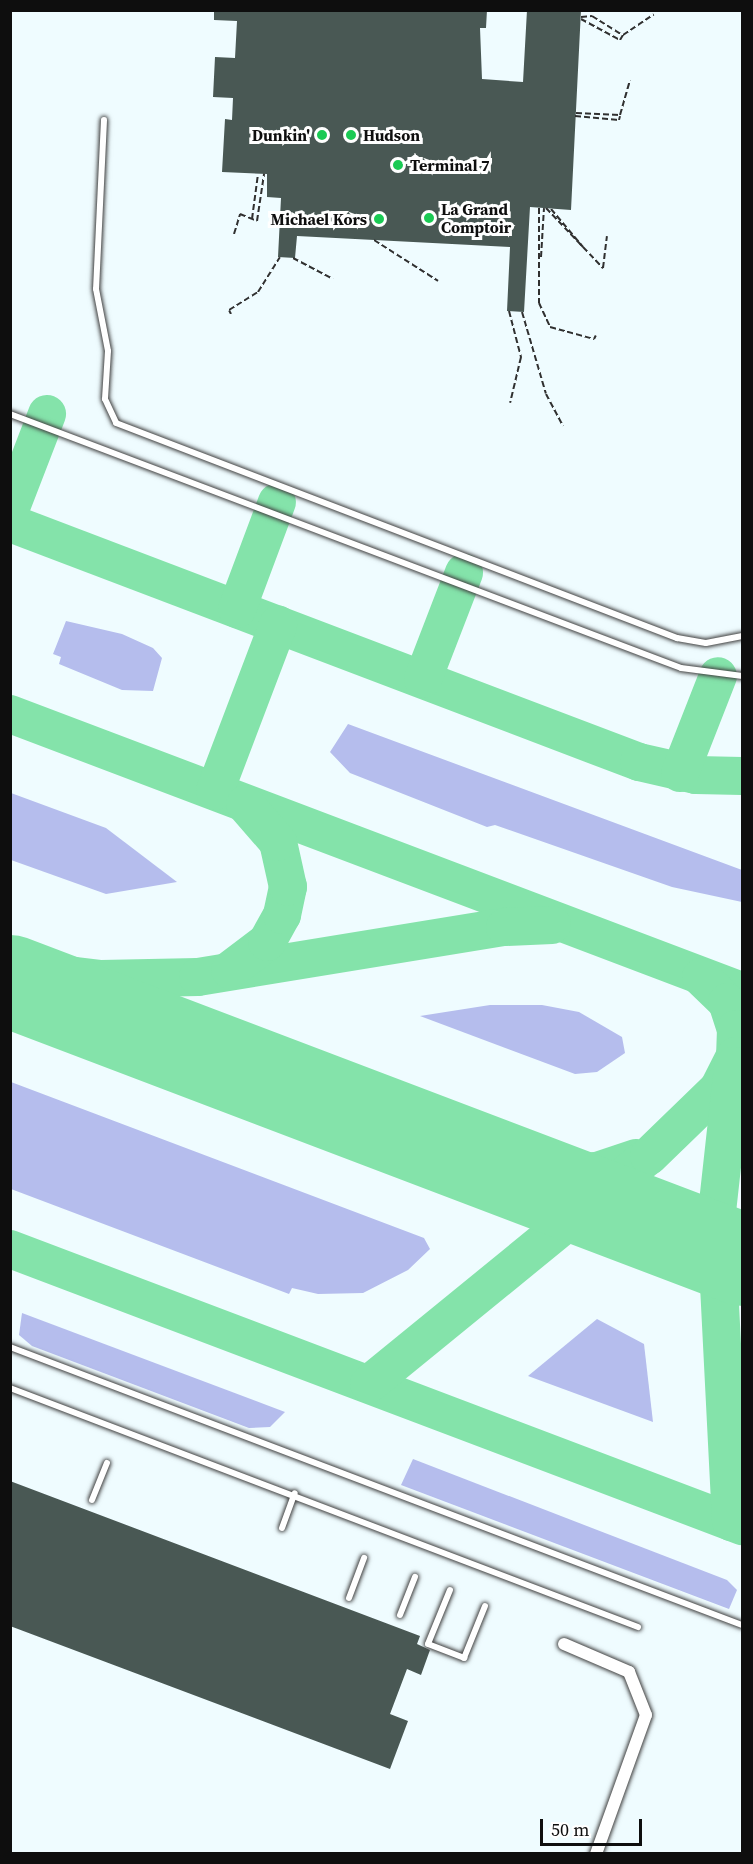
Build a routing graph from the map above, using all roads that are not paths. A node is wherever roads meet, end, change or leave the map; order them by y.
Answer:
1 (104, 120) dead end
2 (10, 414) edge
3 (742, 636) edge
4 (742, 676) edge
5 (10, 1347) edge
6 (10, 1388) edge
7 (107, 1463) dead end
8 (295, 1493) junction
9 (92, 1500) dead end
10 (282, 1528) dead end
11 (364, 1558) dead end
12 (415, 1577) dead end
13 (450, 1590) dead end
14 (349, 1598) dead end
15 (485, 1606) dead end
16 (400, 1615) dead end
17 (742, 1625) edge
18 (638, 1627) dead end
19 (564, 1644) dead end
20 (596, 1854) edge

1 - 3 lane
2 - 4 lane
5 - 17 lane
6 - 8 lane
7 - 9 lane
8 - 10 lane
8 - 18 lane
11 - 14 lane
12 - 16 lane
13 - 15 lane
19 - 20 street

